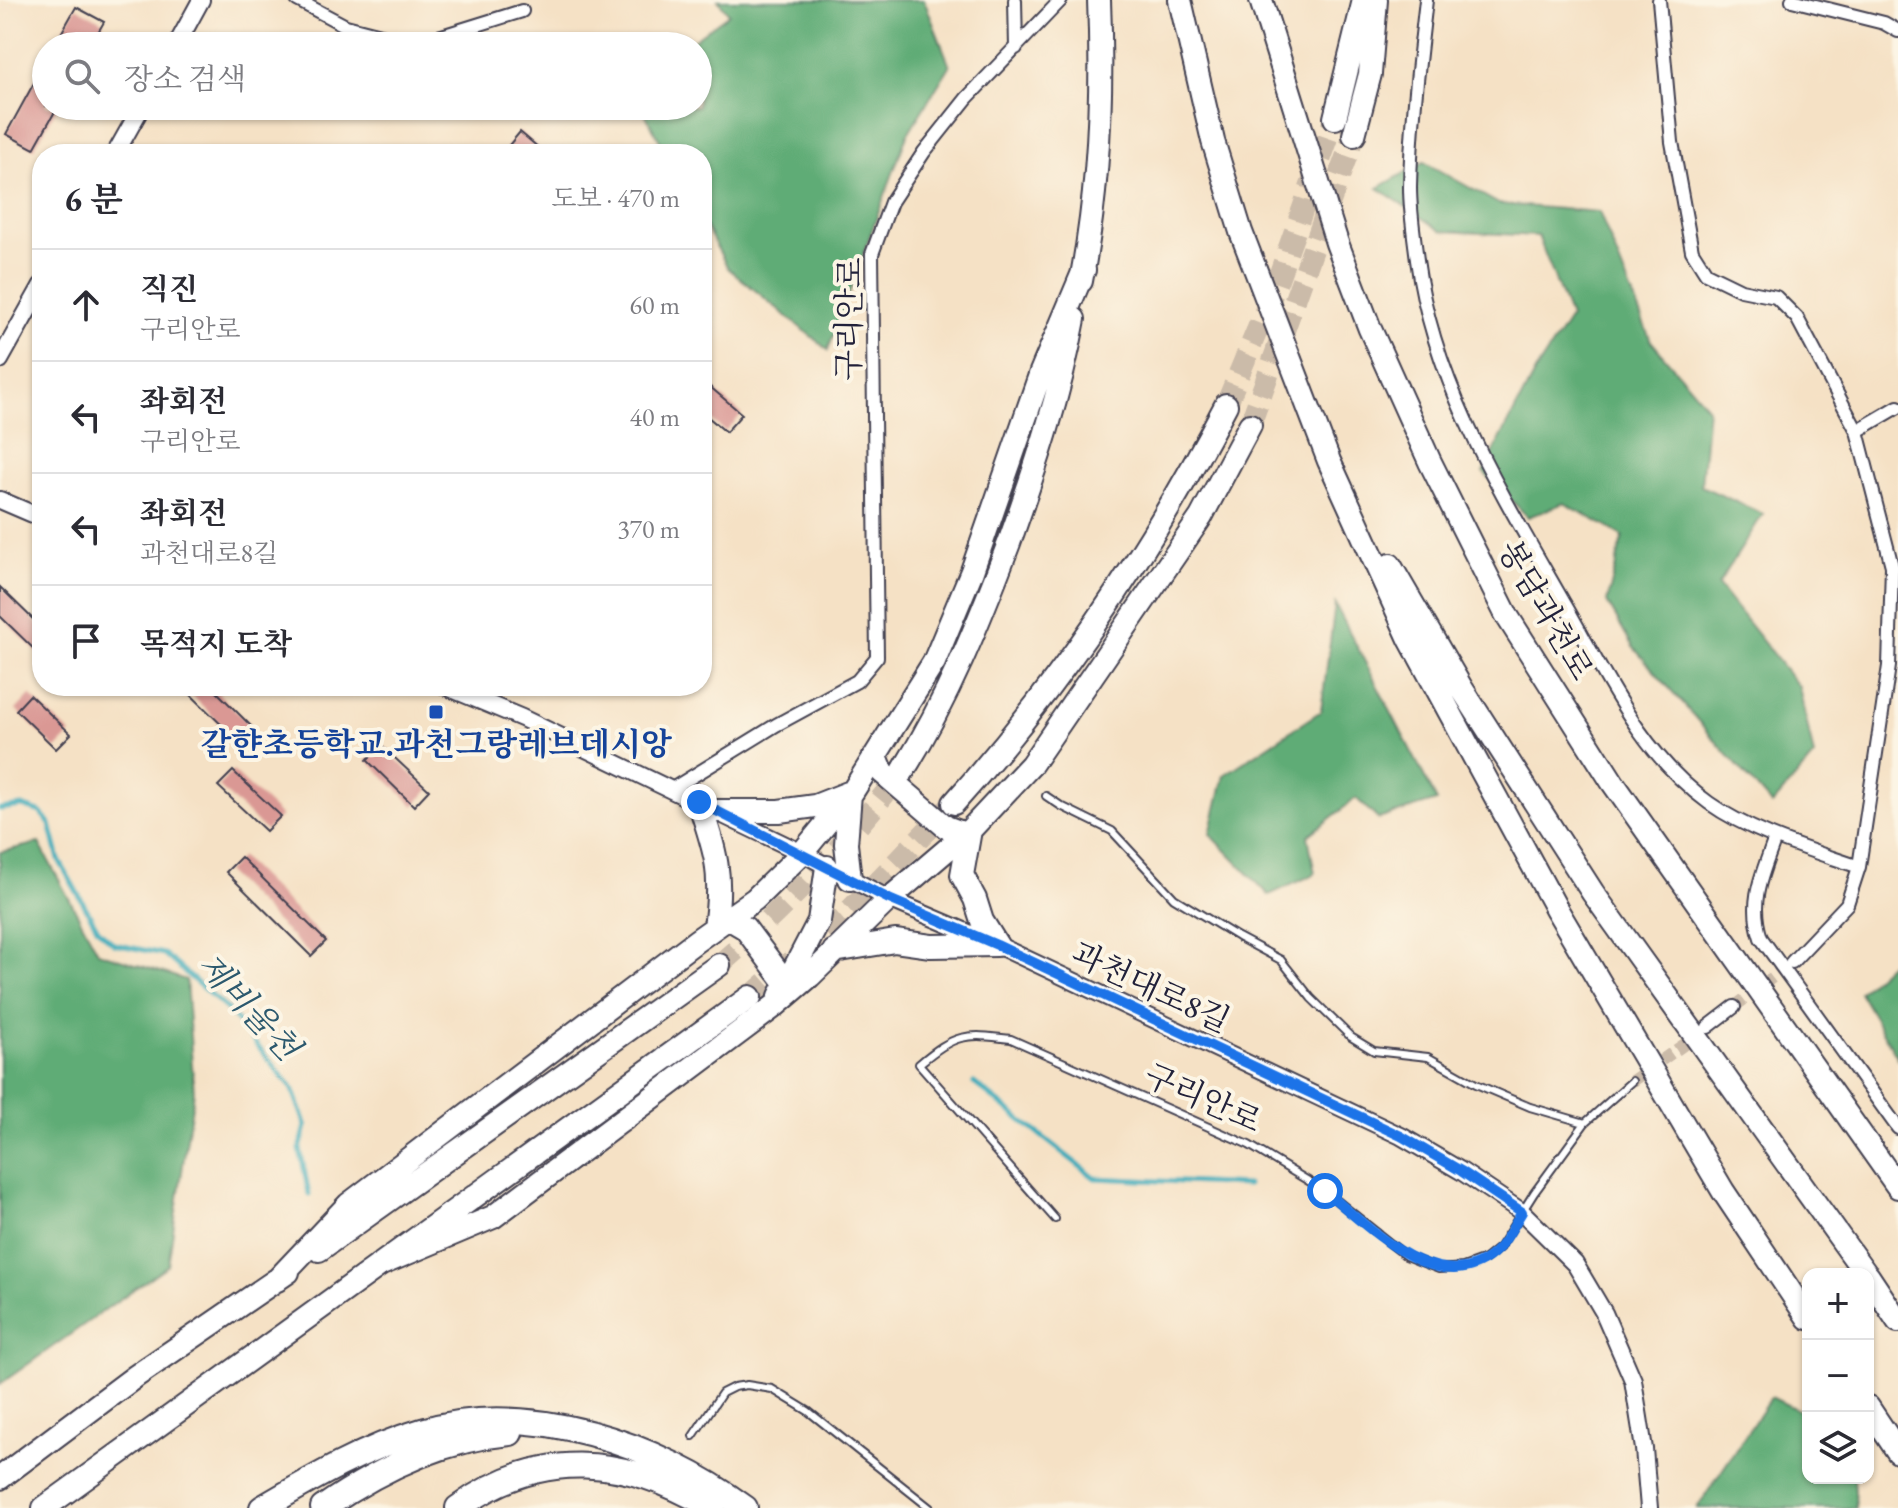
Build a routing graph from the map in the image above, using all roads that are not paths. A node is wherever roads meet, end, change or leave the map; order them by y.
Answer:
1 (201, 0) edge
2 (297, 0) edge
3 (1015, 0) edge
4 (1061, 0) edge
5 (1099, 0) edge
6 (1180, 0) edge
7 (1261, 0) edge
8 (1364, 0) edge
9 (1376, 0) edge
10 (1426, 0) edge
11 (1659, 0) edge
12 (1792, 0) edge
13 (522, 11) dead end
14 (1898, 31) edge
15 (184, 32) edge
16 (369, 32) edge
17 (455, 32) edge
18 (1016, 48) junction
19 (1335, 118) tunnel mouth
20 (134, 120) edge
21 (1354, 135) tunnel mouth
22 (121, 144) edge
23 (1084, 270) junction
24 (32, 303) edge
25 (0, 360) edge
26 (1226, 405) tunnel mouth
27 (1898, 407) edge
28 (1250, 425) tunnel mouth
29 (1857, 431) junction
30 (1329, 461) junction
31 (0, 500) edge
32 (32, 514) edge
33 (469, 696) edge
34 (876, 756) junction
35 (903, 771) tunnel mouth
36 (672, 789) junction
37 (852, 793) junction
38 (1046, 796) dead end
39 (954, 803) tunnel mouth
40 (708, 807) junction
41 (967, 832) junction
42 (1775, 838) junction
43 (802, 853) junction
44 (827, 867) junction
45 (1859, 867) junction
46 (850, 879) junction
47 (889, 899) junction
48 (722, 922) junction
49 (997, 945) junction
50 (834, 951) junction
51 (1792, 962) tunnel mouth
52 (719, 965) tunnel mouth
53 (787, 984) junction
54 (750, 997) tunnel mouth
55 (776, 1005) junction
56 (1734, 1007) tunnel mouth
57 (1708, 1027) tunnel mouth
58 (1632, 1081) tunnel mouth
59 (1585, 1123) junction
60 (1898, 1128) edge
61 (1898, 1187) edge
62 (1522, 1212) junction
63 (1055, 1219) dead end
64 (379, 1265) junction
65 (1862, 1268) edge
66 (277, 1280) junction
67 (1874, 1285) edge
68 (1802, 1309) edge
69 (1898, 1321) edge
70 (1871, 1412) edge
71 (693, 1436) dead end
72 (604, 1438) junction
73 (1898, 1452) edge
74 (0, 1478) edge
75 (44, 1508) edge
76 (262, 1508) edge
77 (323, 1508) edge
78 (458, 1508) edge
79 (489, 1508) edge
80 (711, 1508) edge
81 (745, 1508) edge
82 (930, 1508) edge
83 (1649, 1508) edge

1 - 15 street
2 - 16 street
3 - 18 street
4 - 18 street, 구리안로
5 - 23 highway
6 - 30 highway
7 - 61 highway, 봉담과천로
8 - 19 highway
9 - 21 highway
10 - 42 street
11 - 29 street
12 - 14 street
13 - 17 street
18 - 36 street, 구리안로
20 - 22 street
23 - 34 highway
23 - 35 highway
24 - 25 street
26 - 39 highway
27 - 29 street
28 - 41 highway
29 - 45 street
30 - 65 highway
30 - 68 highway
31 - 32 street
33 - 36 street, 과천대로8길
34 - 37 highway
34 - 41 highway
36 - 40 street, 과천대로8길
37 - 40 highway
37 - 43 highway
37 - 46 highway
38 - 59 lane
40 - 43 street, 과천대로8길
40 - 48 highway
41 - 47 highway
41 - 49 highway
42 - 45 street
42 - 60 street
43 - 44 street, 과천대로8길
43 - 48 highway
44 - 46 street, 과천대로8길
44 - 53 highway
45 - 51 street
46 - 47 street, 과천대로8길
47 - 49 street, 과천대로8길
47 - 50 highway
48 - 53 highway
48 - 66 highway
49 - 50 highway
49 - 62 street, 과천대로8길
50 - 55 highway
52 - 66 highway
53 - 55 highway
54 - 64 highway
55 - 64 highway
56 - 57 street
58 - 59 lane, 구리안로
59 - 62 lane, 구리안로
62 - 63 lane, 구리안로
62 - 83 street, 과천대로8길
64 - 75 highway
66 - 74 highway
67 - 69 highway
70 - 73 highway
71 - 82 lane
72 - 76 highway
72 - 77 highway
72 - 81 highway
78 - 80 highway
79 - 80 highway

